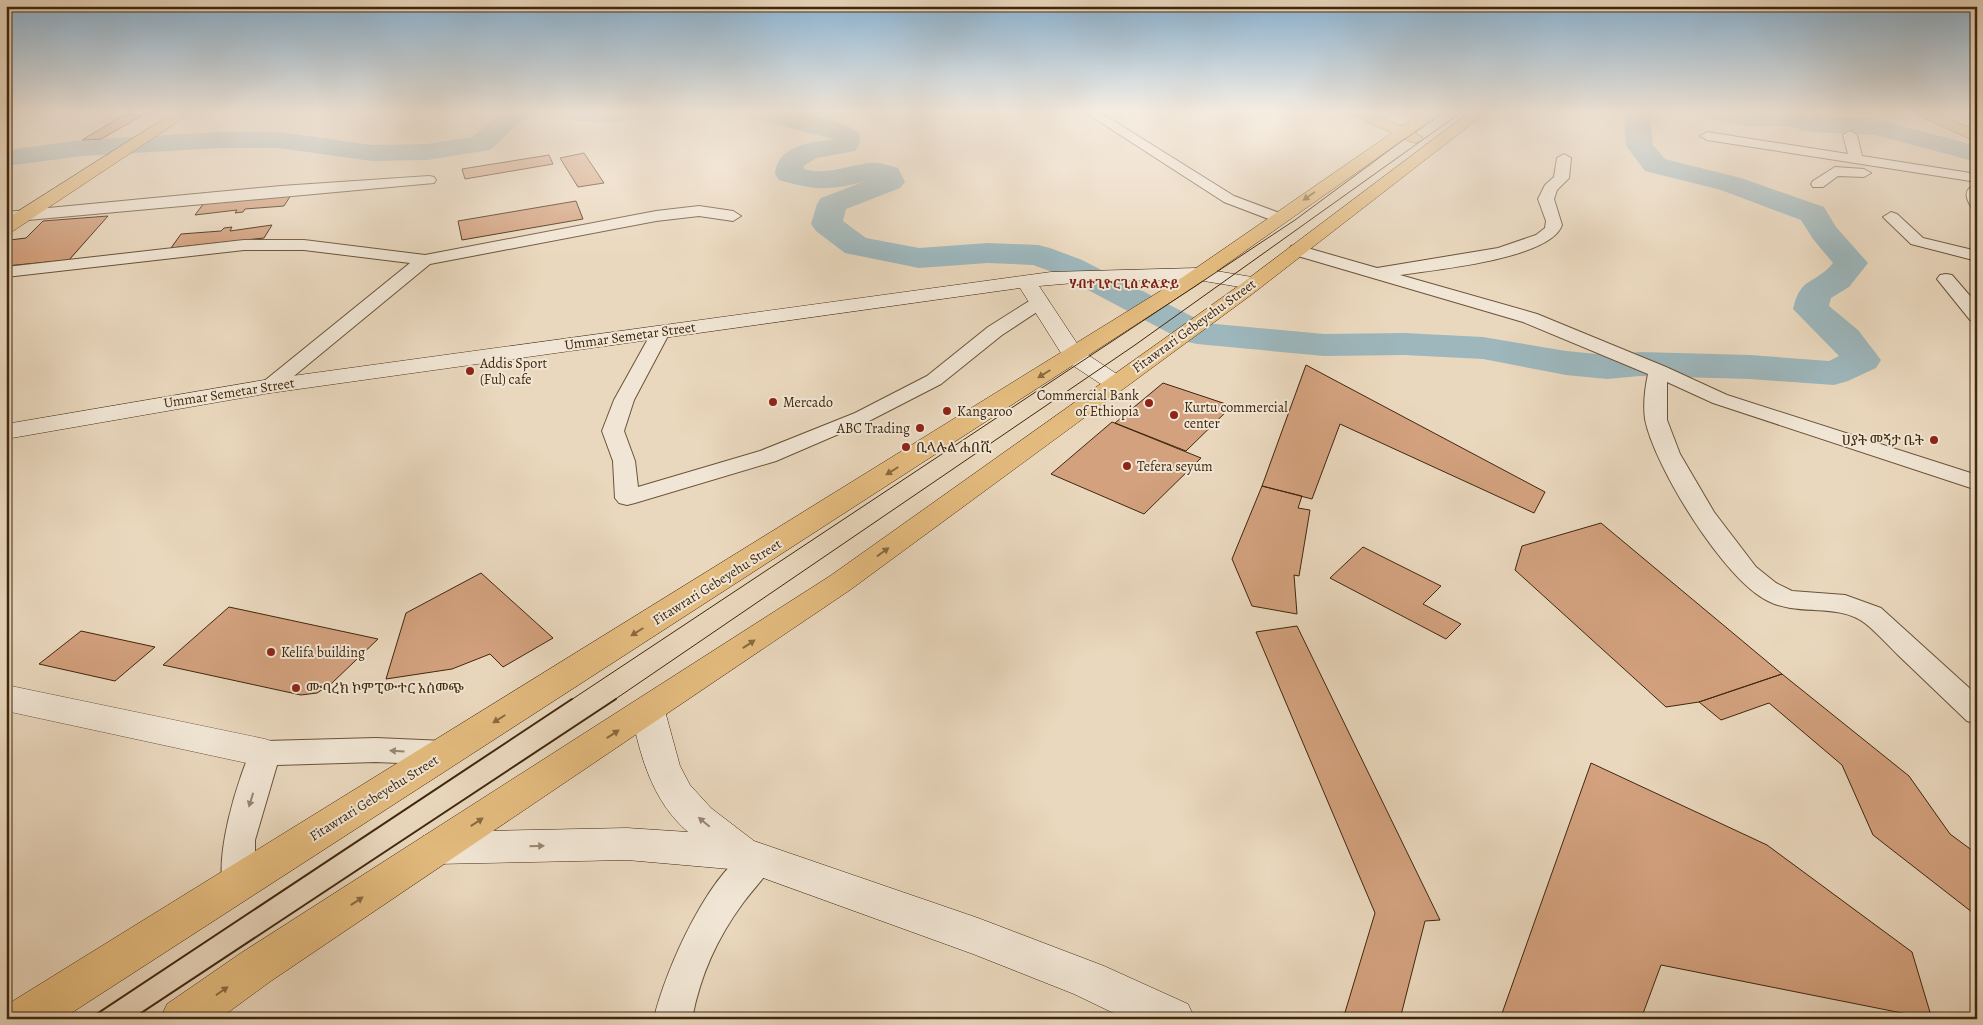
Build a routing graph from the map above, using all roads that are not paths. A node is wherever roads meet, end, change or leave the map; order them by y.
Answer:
1 (1564, 158) dead end
2 (91, 159) edge
3 (103, 159) edge
4 (1166, 159) edge
5 (1363, 159) edge
6 (1375, 159) edge
7 (1417, 159) edge
8 (1856, 159) edge
9 (1408, 166) junction
10 (1917, 168) junction
11 (1977, 178) edge
12 (429, 180) dead end
13 (1818, 184) dead end
14 (1977, 189) edge
15 (1977, 205) edge
16 (11, 215) edge
17 (733, 216) dead end
18 (1891, 217) dead end
19 (1279, 218) junction
20 (6, 227) edge
21 (1298, 250) junction
22 (1977, 256) edge
23 (425, 260) junction
24 (6, 272) edge
25 (1374, 273) junction
26 (1198, 274) junction
27 (1946, 279) dead end
28 (1026, 282) junction
29 (1252, 283) junction
30 (1040, 302) junction
31 (1977, 316) edge
32 (661, 332) junction
33 (1074, 356) junction
34 (1659, 371) junction
35 (1115, 384) junction
36 (270, 386) junction
37 (6, 432) edge
38 (1977, 482) edge
39 (6, 698) edge
40 (648, 712) junction
41 (1977, 713) edge
42 (265, 753) junction
43 (445, 753) junction
44 (436, 848) junction
45 (750, 857) junction
46 (238, 885) junction
47 (23, 1019) edge
48 (182, 1019) edge
49 (673, 1019) edge
50 (1173, 1019) edge

1 - 25 street
2 - 16 main road
3 - 16 main road
4 - 19 street
5 -> 19 main road, Fitawrari Gebeyehu Street
6 - 9 main road
7 - 9 main road, Fitawrari Gebeyehu Street
8 - 10 street
9 - 21 main road, Fitawrari Gebeyehu Street
10 - 11 street
10 - 13 street
12 - 16 street
14 - 15 street
16 - 20 main road
17 - 23 street
18 - 22 street
19 - 26 main road, Fitawrari Gebeyehu Street
21 - 25 street
21 - 29 main road, Fitawrari Gebeyehu Street
23 - 24 street
23 - 36 street
25 - 34 street
26 - 28 main road, Ummar Semetar Street
26 - 29 main road, Ummar Semetar Street
26 - 33 main road, Fitawrari Gebeyehu Street
27 - 31 street
28 - 30 main road
28 - 32 main road, Ummar Semetar Street
29 - 35 main road, Fitawrari Gebeyehu Street
30 - 32 street
30 - 33 main road
32 - 36 main road, Ummar Semetar Street
33 - 35 main road
33 -> 43 main road, Fitawrari Gebeyehu Street
34 - 38 street
34 - 41 street
40 -> 35 main road, Fitawrari Gebeyehu Street
36 - 37 main road, Ummar Semetar Street
39 - 42 main road
44 -> 40 main road, Fitawrari Gebeyehu Street
45 -> 40 main road
43 -> 42 street
42 -> 46 street
43 - 46 main road, Fitawrari Gebeyehu Street
44 -> 45 main road
48 -> 44 main road, Fitawrari Gebeyehu Street
45 - 49 street
45 - 50 main road
46 - 47 main road, Fitawrari Gebeyehu Street

